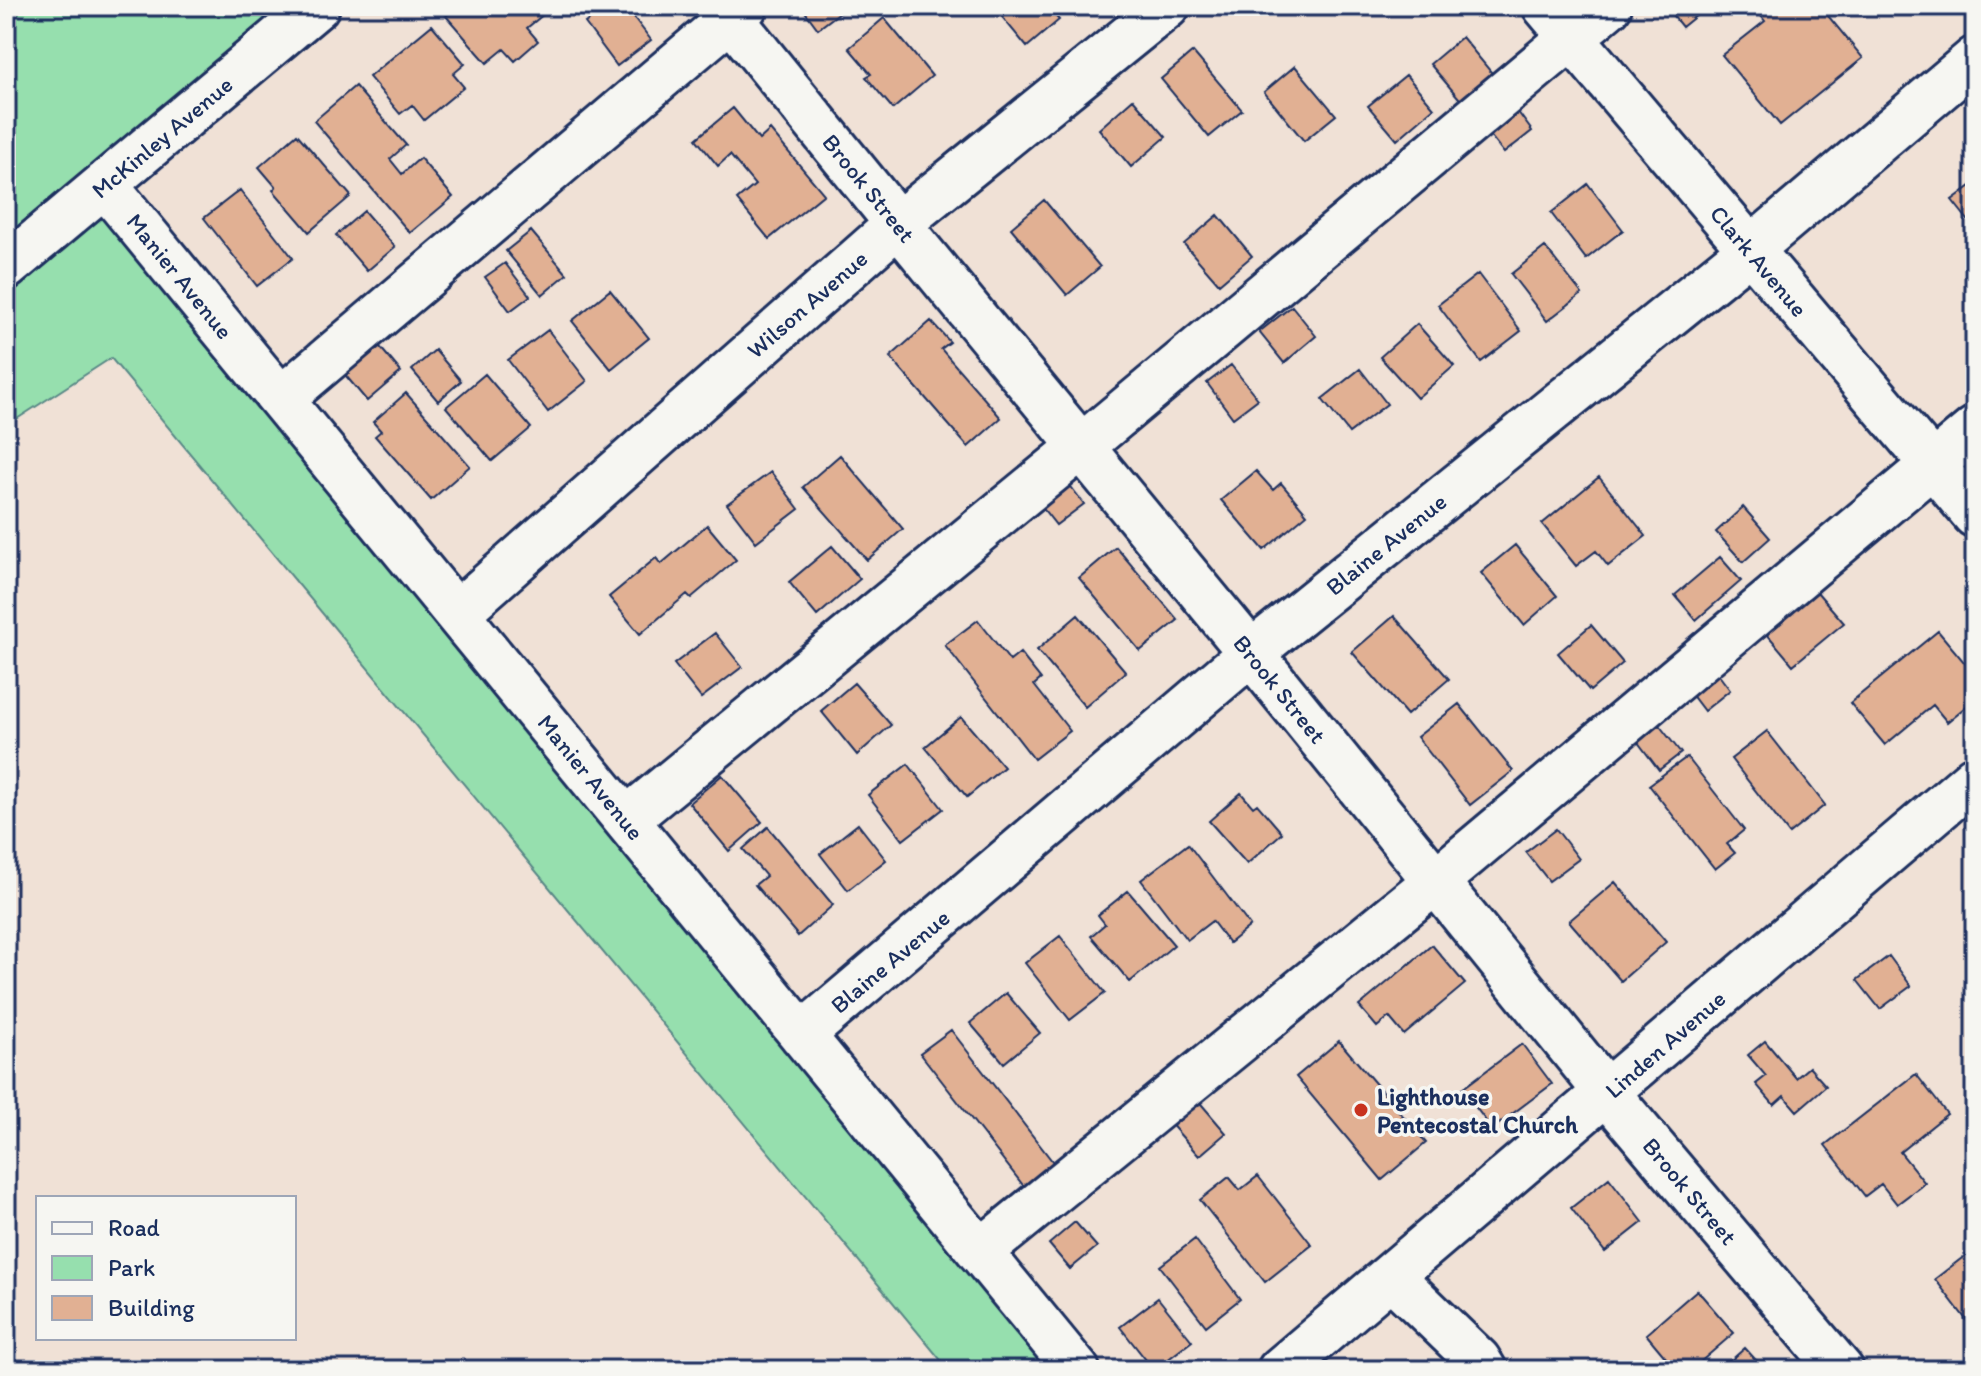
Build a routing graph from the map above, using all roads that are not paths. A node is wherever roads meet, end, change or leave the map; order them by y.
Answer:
1 (317, 6) edge
2 (1167, 6) edge
3 (1609, 6) edge
4 (732, 10) edge
5 (1558, 21) edge
6 (1975, 59) edge
7 (105, 185) junction
8 (898, 224) junction
9 (1750, 250) junction
10 (6, 267) edge
11 (281, 399) junction
12 (1975, 429) edge
13 (1081, 447) junction
14 (1932, 464) junction
15 (1975, 515) edge
16 (457, 613) junction
17 (1251, 653) junction
18 (1975, 778) edge
19 (626, 820) junction
20 (1436, 881) junction
21 (802, 1035) junction
22 (1607, 1093) junction
23 (980, 1252) junction
24 (1392, 1277) junction
25 (1077, 1370) edge
26 (1280, 1370) edge
27 (1484, 1370) edge
28 (1841, 1370) edge

1 - 7 street, McKinley Avenue
2 - 8 street, Wilson Avenue
3 - 5 street
4 - 8 street, Brook Street
4 - 11 street
5 - 9 street, Clark Avenue
5 - 13 street
6 - 9 street, Blaine Avenue
7 - 10 street, McKinley Avenue
7 - 11 street, Manier Avenue
8 - 13 street, Brook Street
8 - 16 street, Wilson Avenue
9 - 14 street, Clark Avenue
9 - 17 street, Blaine Avenue
11 - 16 street, Manier Avenue
12 - 14 street
13 - 17 street, Brook Street
13 - 19 street
14 - 15 street, Clark Avenue
14 - 20 street
16 - 19 street, Manier Avenue
17 - 20 street, Brook Street
17 - 21 street, Blaine Avenue
18 - 22 street, Linden Avenue
19 - 21 street, Manier Avenue
20 - 22 street, Brook Street
20 - 23 street
21 - 23 street, Manier Avenue
22 - 24 street, Linden Avenue
22 - 28 street, Brook Street
23 - 25 street, Manier Avenue
24 - 26 street, Linden Avenue
24 - 27 street

